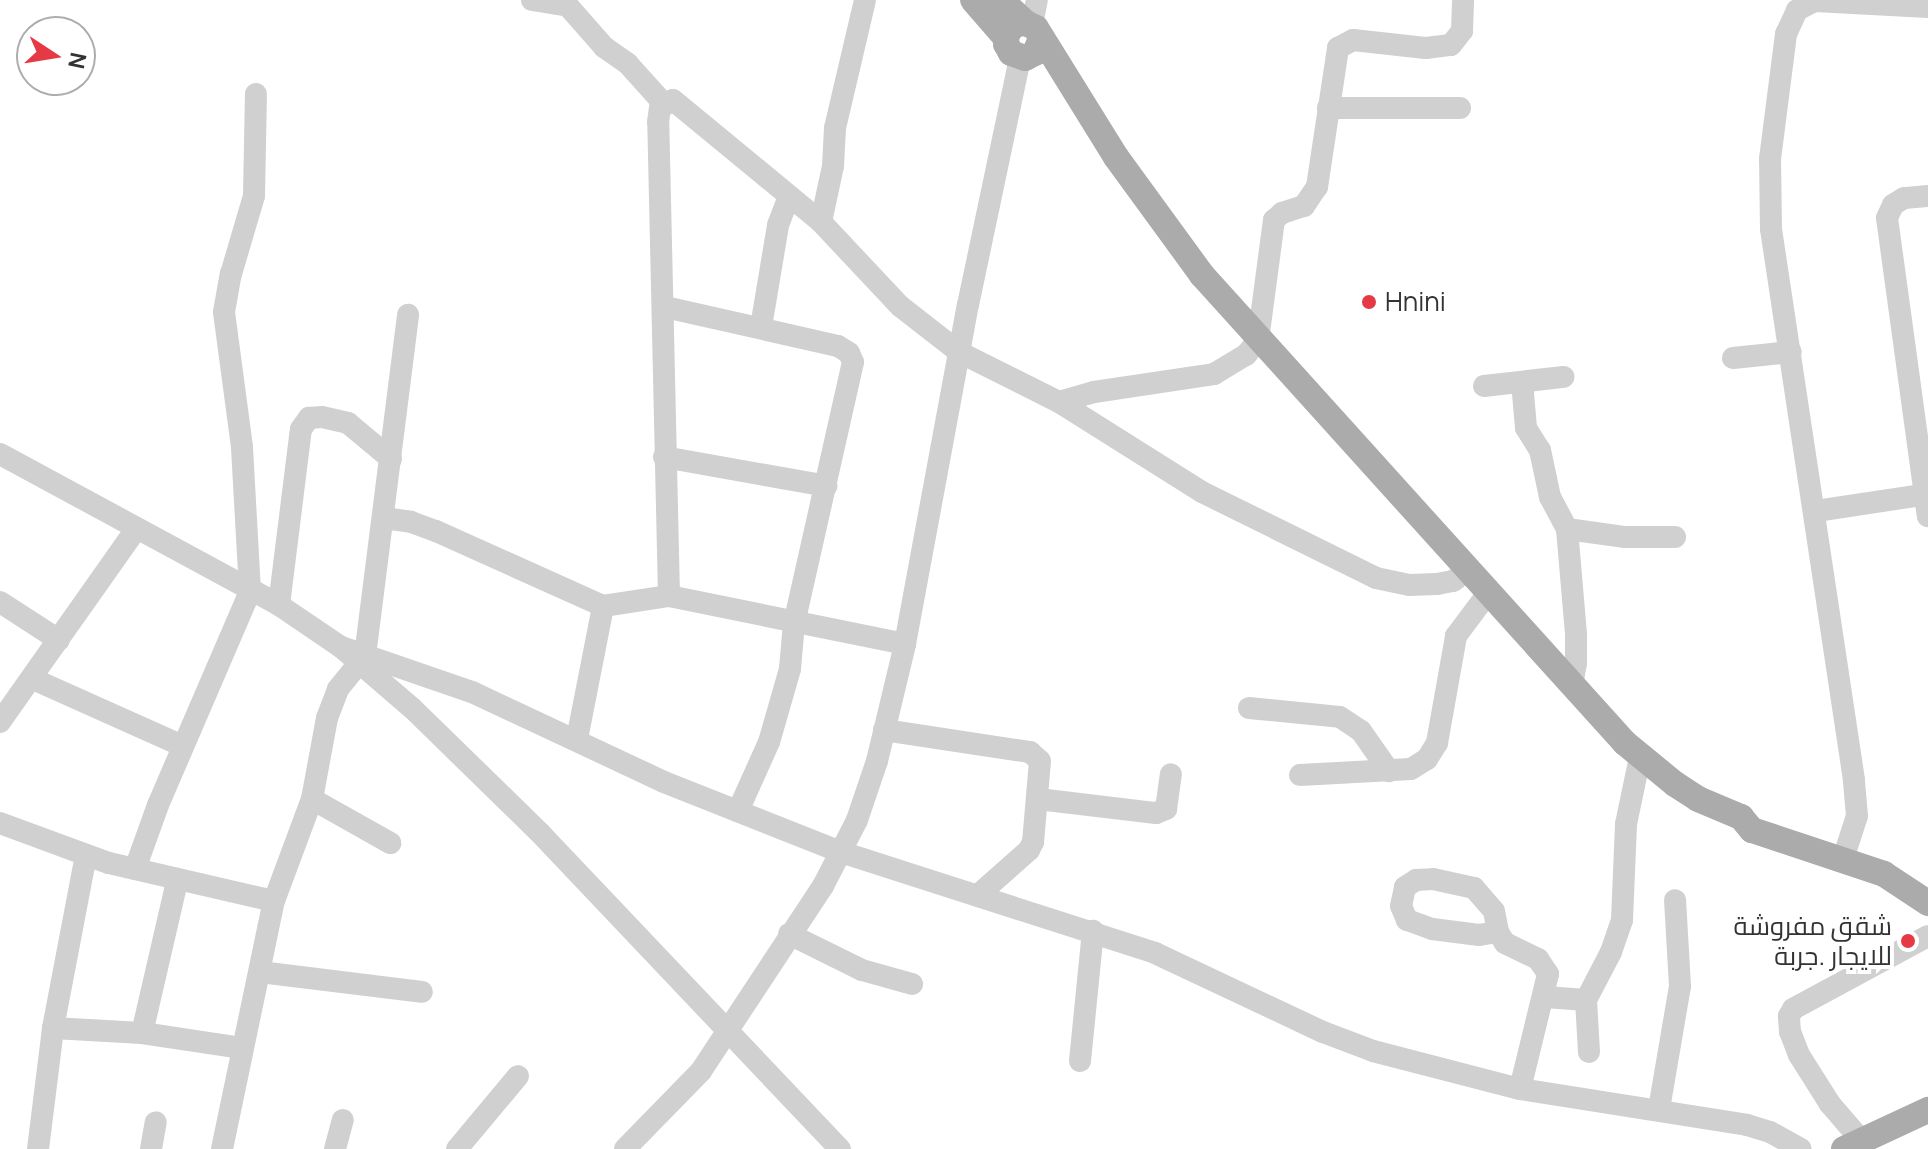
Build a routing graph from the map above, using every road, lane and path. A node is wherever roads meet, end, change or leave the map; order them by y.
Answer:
1 (532, 0) edge
2 (865, 0) edge
3 (973, 0) edge
4 (1001, 0) edge
5 (1463, 0) edge
6 (1928, 7) edge
7 (1027, 34) edge
8 (256, 94) dead end
9 (664, 104) junction
10 (1328, 108) junction
11 (1460, 108) dead end
12 (1928, 196) edge
13 (789, 197) junction
14 (821, 222) junction
15 (665, 307) junction
16 (408, 315) dead end
17 (761, 327) junction
18 (1258, 340) junction
19 (959, 352) junction
20 (1791, 352) junction
21 (1733, 358) dead end
22 (1563, 377) dead end
23 (1522, 382) junction
24 (1484, 386) dead end
25 (1059, 402) junction
26 (0, 454) edge
27 (664, 457) junction
28 (391, 459) junction
29 (826, 486) junction
30 (1927, 502) edge
31 (1816, 511) junction
32 (384, 518) junction
33 (136, 529) junction
34 (1567, 529) junction
35 (1675, 537) dead end
36 (1468, 570) junction
37 (250, 591) junction
38 (1488, 593) junction
39 (669, 596) junction
40 (0, 602) edge
41 (279, 605) junction
42 (603, 606) junction
43 (794, 623) junction
44 (59, 640) junction
45 (905, 644) junction
46 (361, 660) junction
47 (432, 677) junction
48 (0, 682) edge
49 (28, 684) junction
50 (1572, 686) junction
51 (412, 708) junction
52 (1249, 708) dead end
53 (0, 722) edge
54 (884, 730) junction
55 (577, 739) junction
56 (183, 746) junction
57 (1640, 757) junction
58 (1389, 771) junction
59 (1171, 774) dead end
60 (1300, 775) dead end
61 (312, 799) junction
62 (1038, 799) junction
63 (738, 811) junction
64 (2, 831) edge
65 (390, 843) dead end
66 (1846, 850) junction
67 (841, 852) junction
68 (86, 855) junction
69 (135, 869) junction
70 (177, 881) junction
71 (1928, 883) edge
72 (977, 896) junction
73 (1675, 900) dead end
74 (274, 901) junction
75 (1928, 903) edge
76 (1093, 931) junction
77 (1498, 932) dead end
78 (789, 934) junction
79 (1928, 936) edge
80 (260, 972) junction
81 (912, 984) dead end
82 (422, 992) dead end
83 (1545, 997) junction
84 (1586, 1000) junction
85 (53, 1028) junction
86 (142, 1033) junction
87 (727, 1034) junction
88 (241, 1048) junction
89 (1589, 1052) dead end
90 (1080, 1061) dead end
91 (518, 1076) dead end
92 (1520, 1089) junction
93 (1659, 1109) junction
94 (1928, 1110) edge
95 (343, 1120) dead end
96 (156, 1122) dead end
97 (1851, 1146) edge
98 (38, 1149) edge
99 (151, 1149) edge
100 (222, 1149) edge
101 (335, 1149) edge
102 (457, 1149) edge
103 (625, 1149) edge
104 (840, 1149) edge
105 (1801, 1149) edge

1 - 9 street
2 - 14 street
3 - 7 main road
4 - 7 main road
5 - 10 street
6 - 20 street
7 - 18 main road
7 - 19 street
8 - 37 street
9 - 13 street
9 - 15 street
10 - 11 street
10 - 18 street
12 - 30 street
13 - 14 street
13 - 17 street
14 - 19 street
15 - 17 street
15 - 27 street
16 - 28 street
17 - 29 street
18 - 25 street
18 - 36 main road
19 - 25 street
19 - 45 street
20 - 21 street
20 - 31 street
22 - 23 street
23 - 24 street
23 - 34 street
25 - 36 street
26 - 33 street
27 - 29 street
27 - 39 street
28 - 32 street
28 - 41 street
29 - 43 street
30 - 31 street
31 - 66 street
32 - 42 street
32 - 46 street
33 - 37 street
33 - 44 street
34 - 35 street
34 - 50 street
36 - 38 main road
37 - 41 street
37 - 56 street
38 - 50 main road
38 - 58 street
39 - 42 street
39 - 43 street
40 - 44 street
41 - 46 street
42 - 55 street
43 - 45 street
43 - 63 street
44 - 49 street
45 - 54 street
46 - 47 street
46 - 51 street
46 - 61 street
47 - 51 street
47 - 55 street
48 - 49 street
49 - 53 street
49 - 56 street
50 - 57 main road
51 - 87 street
52 - 58 street
54 - 62 street
54 - 67 street
55 - 63 street
56 - 69 street
57 - 66 main road
57 - 84 street
58 - 60 street
59 - 62 street
61 - 65 street
61 - 74 street
62 - 72 street
63 - 67 street
64 - 68 street
66 - 71 main road
66 - 75 main road
67 - 72 street
67 - 78 street
68 - 69 street
68 - 85 street
69 - 70 street
70 - 74 street
70 - 86 street
72 - 76 street
73 - 93 street
74 - 80 street
76 - 90 street
76 - 92 street
77 - 83 street
78 - 81 street
78 - 87 street
79 - 97 street
80 - 82 street
80 - 88 street
83 - 84 street
83 - 92 street
84 - 89 street
85 - 86 street
85 - 98 street
86 - 88 street
87 - 103 street
87 - 104 street
88 - 100 street
91 - 102 street
92 - 93 street
93 - 105 street
94 - 97 main road
95 - 101 street
96 - 99 street

